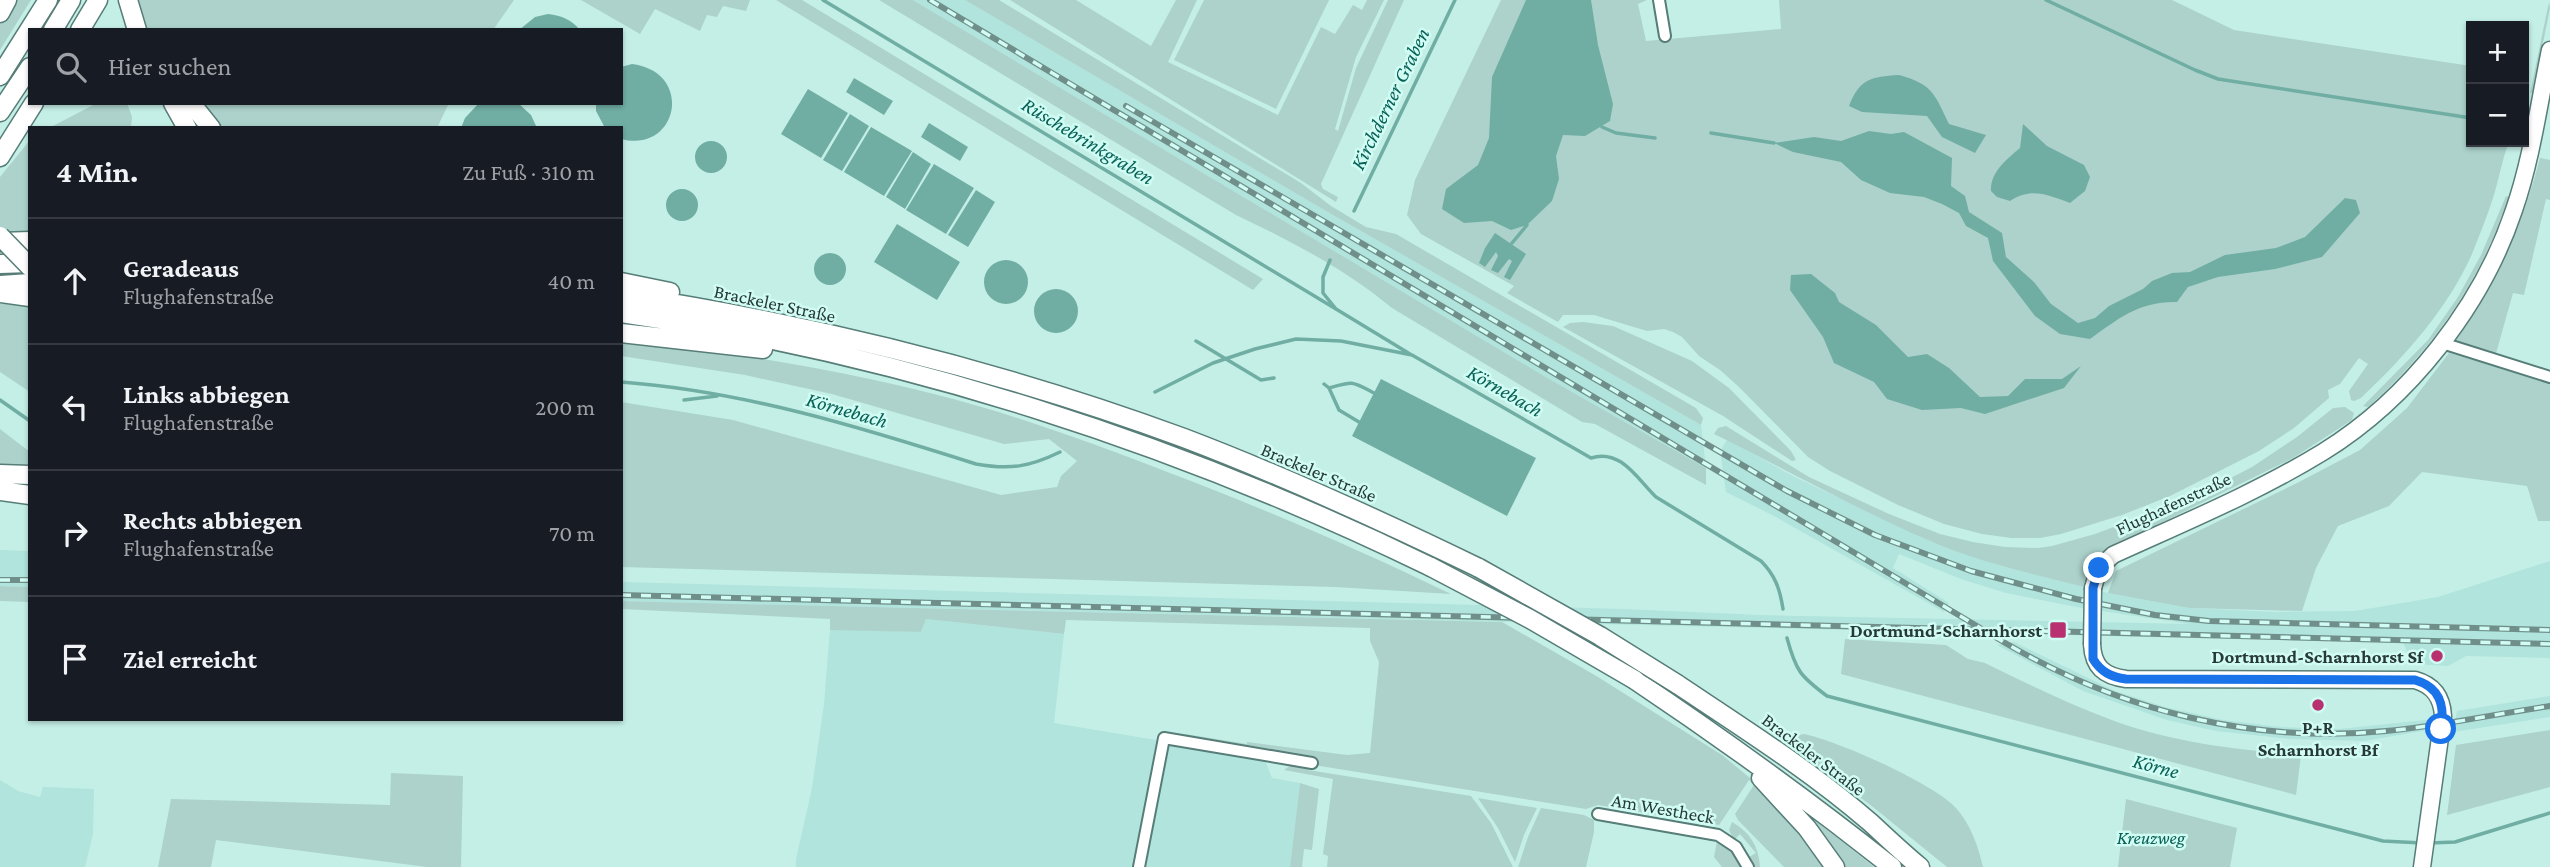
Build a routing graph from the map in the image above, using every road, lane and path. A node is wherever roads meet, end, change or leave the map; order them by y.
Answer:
1 (7, 0) edge
2 (48, 0) edge
3 (71, 0) edge
4 (98, 0) edge
5 (128, 0) edge
6 (1660, 0) edge
7 (0, 13) edge
8 (30, 28) edge
9 (54, 28) edge
10 (81, 28) edge
11 (136, 28) edge
12 (28, 32) edge
13 (1665, 36) dead end
14 (2550, 50) edge
15 (28, 70) edge
16 (0, 76) edge
17 (33, 105) edge
18 (48, 105) edge
19 (174, 105) edge
20 (193, 105) edge
21 (0, 112) edge
22 (186, 126) edge
23 (209, 126) edge
24 (4, 151) edge
25 (0, 236) edge
26 (28, 241) edge
27 (0, 242) edge
28 (28, 263) edge
29 (0, 264) edge
30 (28, 265) edge
31 (623, 282) edge
32 (28, 283) edge
33 (0, 285) edge
34 (0, 293) edge
35 (623, 295) edge
36 (28, 297) edge
37 (623, 313) edge
38 (623, 333) edge
39 (835, 337) junction
40 (2442, 343) junction
41 (877, 365) junction
42 (2550, 377) edge
43 (0, 474) edge
44 (19, 486) edge
45 (1707, 728) junction
46 (1312, 763) dead end
47 (1598, 814) dead end
48 (1870, 823) junction
49 (2423, 860) edge
50 (1139, 867) edge
51 (1748, 867) edge
52 (1835, 867) edge
53 (1892, 867) edge
54 (1920, 867) edge
55 (1934, 867) edge

1 - 7 highway
2 - 8 highway
3 - 9 highway
4 - 10 highway
5 - 11 highway
6 - 13 street
12 - 16 highway
14 - 40 main road, Flughafenstraße
15 - 21 highway
17 - 24 highway
18 - 24 highway
19 - 22 highway
20 - 23 highway
25 - 28 highway, bridge
26 - 27 highway
29 - 30 highway
31 - 39 highway
32 - 33 highway
34 - 36 highway
35 - 39 highway, Brackeler Straße
37 - 41 highway, Brackeler Straße
38 - 41 highway
39 - 48 highway, Brackeler Straße, bridge
40 - 42 street
40 - 49 main road, Flughafenstraße, bridge
41 - 45 highway, Brackeler Straße, bridge
43 - 44 highway
45 - 52 highway
45 - 53 highway, Brackeler Straße
46 - 50 street
47 - 51 street, Am Westheck
48 - 54 highway, Brackeler Straße
48 - 55 highway

